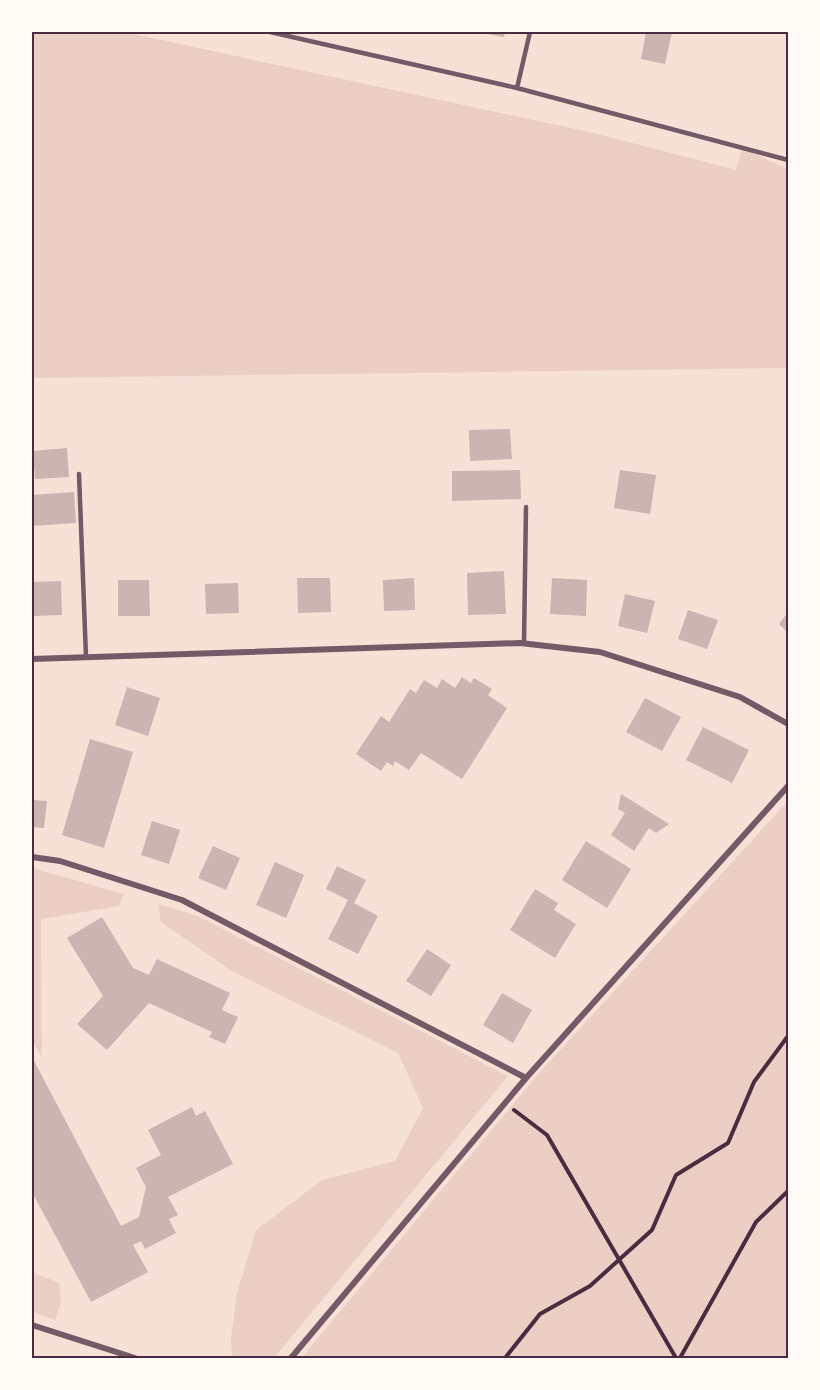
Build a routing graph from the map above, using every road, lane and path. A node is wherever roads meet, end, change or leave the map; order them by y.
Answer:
1 (270, 32) edge
2 (530, 32) edge
3 (517, 88) junction
4 (789, 160) edge
5 (79, 474) dead end
6 (526, 507) dead end
7 (524, 643) junction
8 (86, 657) junction
9 (32, 659) edge
10 (789, 724) edge
11 (789, 786) edge
12 (32, 857) edge
13 (789, 1036) edge
14 (526, 1078) junction
15 (506, 1104) junction
16 (789, 1191) edge
17 (619, 1260) junction
18 (32, 1325) edge
19 (135, 1359) edge
20 (291, 1359) edge
21 (505, 1359) edge
22 (678, 1359) edge

1 - 3 lane
2 - 3 lane
3 - 4 lane
5 - 8 lane
6 - 7 lane
7 - 8 street
7 - 10 street
8 - 9 street
11 - 14 street
12 - 14 street
13 - 17 path
14 - 15 street
15 - 17 path
15 - 20 street
16 - 22 path
17 - 21 path
17 - 22 path
18 - 19 street

